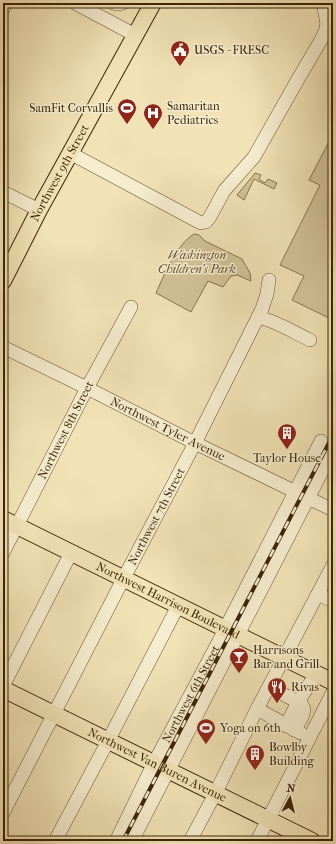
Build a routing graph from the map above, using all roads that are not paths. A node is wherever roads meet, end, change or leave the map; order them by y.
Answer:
1 (6, 3) edge
2 (75, 3) edge
3 (113, 3) edge
4 (123, 3) edge
5 (153, 3) edge
6 (323, 3) edge
7 (3, 9) edge
8 (135, 35) junction
9 (70, 153) junction
10 (3, 192) edge
11 (39, 210) junction
12 (270, 280) dead end
13 (3, 281) edge
14 (130, 308) dead end
15 (258, 318) junction
16 (310, 340) dead end
17 (3, 347) edge
18 (88, 388) junction
19 (321, 441) dead end
20 (196, 442) junction
21 (333, 450) edge
22 (296, 491) junction
23 (308, 498) junction
24 (333, 510) edge
25 (10, 522) edge
26 (3, 553) edge
27 (71, 553) junction
28 (333, 564) edge
29 (124, 579) junction
30 (318, 594) junction
31 (333, 601) edge
32 (178, 606) junction
33 (231, 632) junction
34 (284, 658) junction
35 (316, 674) junction
36 (333, 682) edge
37 (269, 687) junction
38 (3, 688) edge
39 (333, 692) edge
40 (295, 702) junction
41 (257, 709) junction
42 (54, 714) junction
43 (289, 727) junction
44 (310, 738) junction
45 (108, 741) junction
46 (154, 763) junction
47 (168, 770) junction
48 (216, 794) junction
49 (3, 813) edge
50 (268, 820) junction
51 (55, 841) edge
52 (116, 841) edge
53 (132, 841) edge
54 (190, 841) edge
55 (257, 841) edge
56 (312, 841) edge

1 - 7 street
2 - 8 street
3 - 4 street
5 - 8 main road, Northwest 9th Street
6 - 9 street
8 - 9 main road, Northwest 9th Street
9 - 11 main road, Northwest 9th Street
10 - 11 street
11 - 13 main road, Northwest 9th Street
12 - 15 street, Northwest 7th Street
14 - 18 street, Northwest 8th Street
15 - 16 street
15 - 20 street, Northwest 7th Street
17 - 18 street, Northwest Tyler Avenue
18 - 20 street, Northwest Tyler Avenue
18 - 25 street, Northwest 8th Street
19 - 22 street, Northwest 6th Street
20 - 22 street, Northwest Tyler Avenue
20 - 29 street, Northwest 7th Street
21 - 23 street, Northwest 6th Street
22 - 23 street, Northwest Tyler Avenue
22 - 33 street, Northwest 6th Street
23 - 24 street, Northwest Tyler Avenue
23 - 33 street, Northwest 6th Street
25 - 26 street, Northwest 8th Street
25 - 27 main road, Northwest Harrison Boulevard
27 - 29 main road, Northwest Harrison Boulevard
27 - 38 street
28 - 30 street
29 - 32 main road, Northwest Harrison Boulevard
29 - 42 street, Northwest 7th Street
30 - 31 street
30 - 34 street
32 - 33 main road, Northwest Harrison Boulevard
32 - 45 street
33 - 34 main road, Northwest Harrison Boulevard
33 - 46 street, Northwest 6th Street
33 - 47 street, Northwest 6th Street
34 - 35 main road, Northwest Harrison Boulevard
34 - 37 street
35 - 36 main road, Northwest Harrison Boulevard
35 - 40 street
37 - 40 street
37 - 41 street
38 - 42 main road, Northwest Van Buren Avenue
39 - 44 street
40 - 43 street
41 - 43 street
41 - 48 street
42 - 45 main road, Northwest Van Buren Avenue
42 - 49 street, Northwest 7th Street
43 - 44 street
44 - 50 street
45 - 46 main road, Northwest Van Buren Avenue
45 - 51 street
46 - 47 main road, Northwest Van Buren Avenue
46 - 52 street, Northwest 6th Street
47 - 48 main road, Northwest Van Buren Avenue
47 - 53 street, Northwest 6th Street
48 - 50 main road, Northwest Van Buren Avenue
48 - 54 street
50 - 55 street
50 - 56 main road, Northwest Van Buren Avenue

